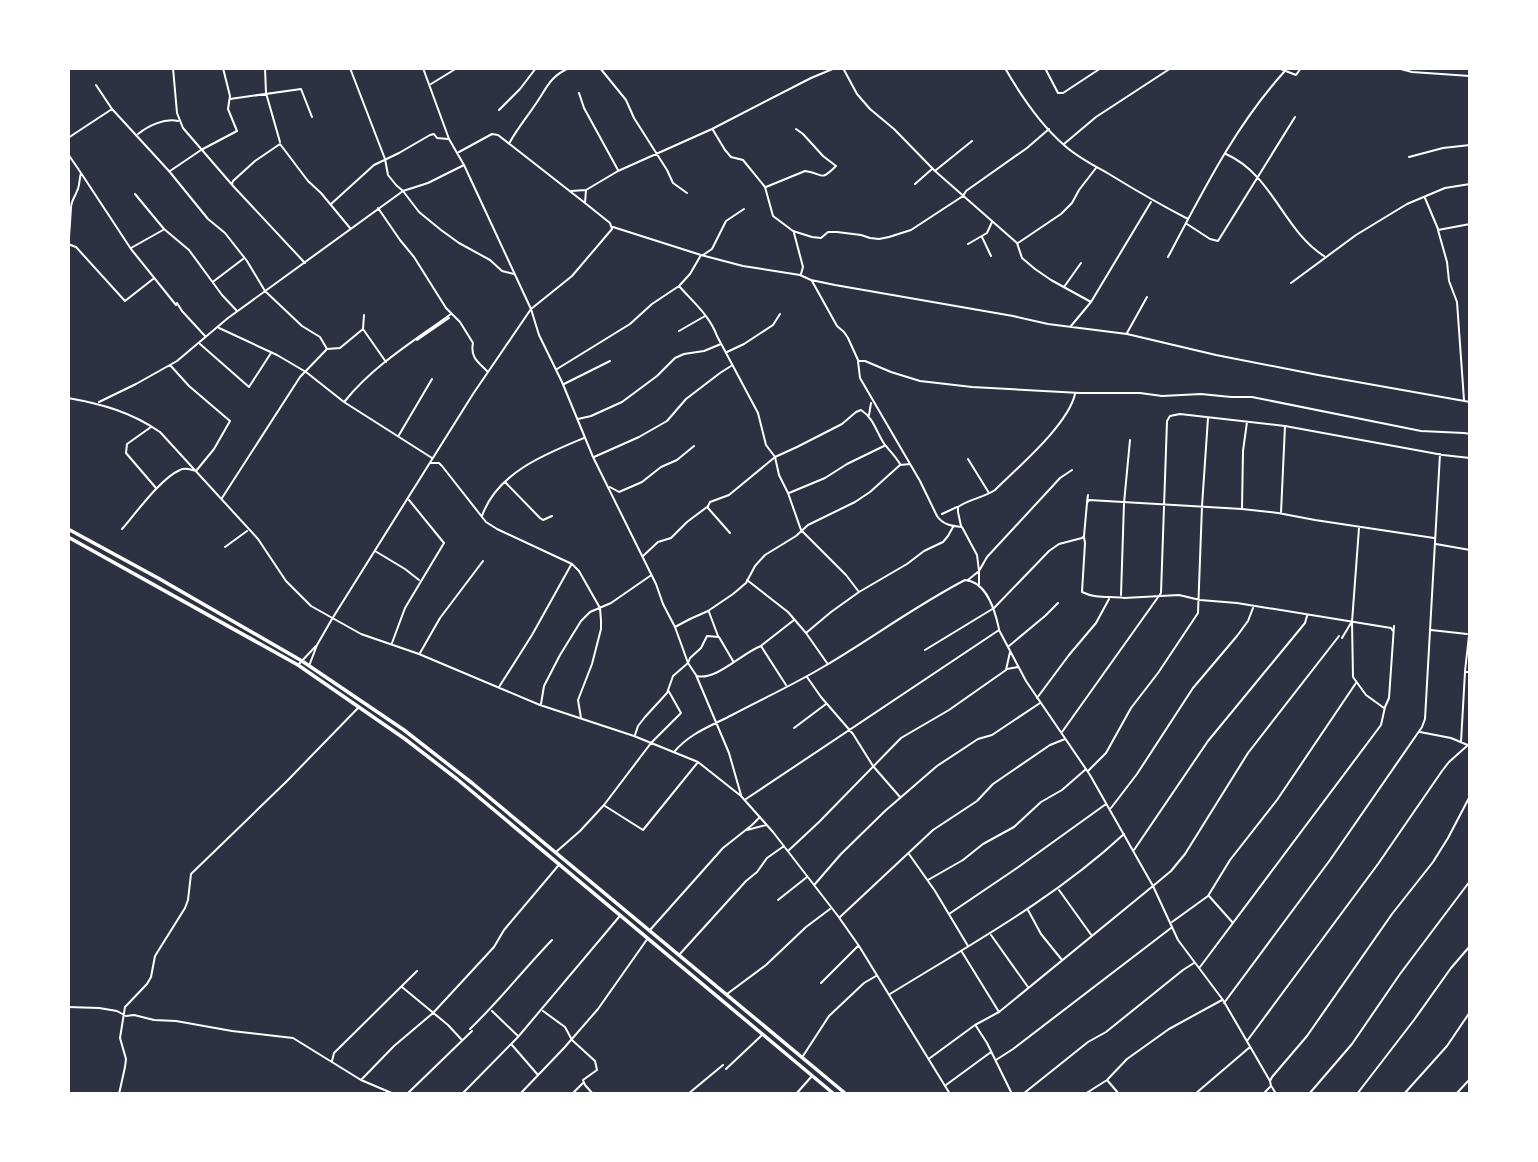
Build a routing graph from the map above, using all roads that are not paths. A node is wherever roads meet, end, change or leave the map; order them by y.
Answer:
1 (173, 68) edge
2 (223, 68) edge
3 (265, 68) edge
4 (350, 68) edge
5 (423, 68) edge
6 (457, 68) edge
7 (536, 68) edge
8 (569, 68) edge
9 (600, 68) edge
10 (835, 68) edge
11 (843, 68) edge
12 (1005, 68) edge
13 (1045, 68) edge
14 (1101, 68) edge
15 (1171, 68) edge
16 (1278, 68) edge
17 (1301, 68) edge
18 (1397, 68) edge
19 (1284, 72) junction
20 (1470, 76) edge
21 (96, 85) dead end
22 (430, 85) junction
23 (266, 93) junction
24 (579, 93) dead end
25 (229, 99) junction
26 (112, 109) junction
27 (499, 110) dead end
28 (312, 117) dead end
29 (1295, 117) dead end
30 (180, 121) junction
31 (712, 129) junction
32 (796, 129) dead end
33 (1049, 129) junction
34 (137, 135) junction
35 (68, 138) edge
36 (449, 139) junction
37 (972, 141) dead end
38 (509, 143) junction
39 (281, 144) junction
40 (1063, 145) junction
41 (1470, 145) edge
42 (201, 150) junction
43 (458, 153) junction
44 (68, 154) edge
45 (656, 154) junction
46 (1226, 154) junction
47 (1409, 157) dead end
48 (385, 159) junction
49 (464, 165) junction
50 (1097, 167) junction
51 (934, 169) junction
52 (169, 171) junction
53 (618, 171) junction
54 (81, 173) junction
55 (1258, 177) junction
56 (915, 184) dead end
57 (1470, 184) edge
58 (234, 187) junction
59 (765, 187) junction
60 (586, 190) junction
61 (403, 191) junction
62 (570, 191) junction
63 (687, 193) dead end
64 (135, 194) dead end
65 (963, 196) junction
66 (1424, 197) junction
67 (1152, 200) junction
68 (585, 203) junction
69 (330, 205) junction
70 (69, 207) edge
71 (377, 208) junction
72 (744, 209) dead end
73 (1188, 219) junction
74 (993, 221) junction
75 (1186, 223) junction
76 (1470, 225) edge
77 (612, 227) junction
78 (351, 228) junction
79 (163, 229) junction
80 (1438, 230) junction
81 (793, 231) junction
82 (981, 236) junction
83 (1017, 243) junction
84 (968, 244) dead end
85 (68, 245) edge
86 (131, 248) junction
87 (702, 256) junction
88 (991, 256) dead end
89 (1325, 256) junction
90 (1168, 257) dead end
91 (244, 259) junction
92 (305, 263) junction
93 (1082, 263) dead end
94 (515, 275) junction
95 (800, 275) junction
96 (154, 278) junction
97 (811, 280) junction
98 (214, 282) junction
99 (1290, 283) dead end
100 (679, 286) junction
101 (1064, 288) junction
102 (265, 291) junction
103 (1147, 297) dead end
104 (1090, 302) junction
105 (531, 309) junction
106 (237, 311) junction
107 (452, 313) junction
108 (780, 314) dead end
109 (364, 315) dead end
110 (706, 315) junction
111 (449, 318) dead end
112 (1071, 327) junction
113 (218, 328) junction
114 (363, 330) junction
115 (679, 331) dead end
116 (1127, 334) junction
117 (206, 337) junction
118 (199, 343) junction
119 (721, 344) junction
120 (327, 349) junction
121 (272, 352) junction
122 (726, 353) junction
123 (610, 361) dead end
124 (858, 361) junction
125 (386, 362) junction
126 (170, 365) junction
127 (733, 366) junction
128 (556, 369) junction
129 (306, 372) junction
130 (488, 372) junction
131 (432, 379) dead end
132 (563, 385) junction
133 (1076, 393) junction
134 (68, 398) edge
135 (1465, 401) junction
136 (344, 402) junction
137 (1470, 402) edge
138 (98, 403) junction
139 (871, 403) dead end
140 (868, 415) junction
141 (1208, 417) junction
142 (576, 420) junction
143 (1247, 422) junction
144 (152, 426) junction
145 (1285, 426) junction
146 (1470, 434) edge
147 (398, 436) junction
148 (584, 438) junction
149 (1129, 440) dead end
150 (886, 445) junction
151 (694, 446) dead end
152 (1440, 454) junction
153 (593, 457) junction
154 (775, 457) junction
155 (1470, 458) edge
156 (433, 459) junction
157 (968, 459) dead end
158 (430, 463) junction
159 (911, 464) junction
160 (900, 465) junction
161 (1072, 470) dead end
162 (196, 471) junction
163 (504, 481) junction
164 (609, 487) junction
165 (156, 488) junction
166 (788, 493) junction
167 (990, 494) junction
168 (1088, 495) dead end
169 (407, 498) junction
170 (222, 499) junction
171 (1087, 503) junction
172 (1124, 503) junction
173 (1163, 505) junction
174 (708, 506) junction
175 (1202, 506) junction
176 (959, 507) junction
177 (1242, 509) junction
178 (1281, 513) junction
179 (942, 514) dead end
180 (481, 516) junction
181 (552, 516) dead end
182 (953, 527) junction
183 (961, 527) junction
184 (1359, 527) junction
185 (68, 529) edge
186 (122, 529) dead end
187 (249, 529) junction
188 (801, 530) junction
189 (730, 533) dead end
190 (1084, 536) junction
191 (68, 537) edge
192 (1436, 539) junction
193 (1436, 543) junction
194 (225, 547) dead end
195 (1470, 550) edge
196 (375, 551) junction
197 (643, 557) junction
198 (483, 561) dead end
199 (572, 565) junction
200 (979, 571) junction
201 (651, 575) junction
202 (747, 580) junction
203 (968, 580) junction
204 (420, 581) junction
205 (979, 586) junction
206 (859, 592) junction
207 (1121, 596) junction
208 (1160, 596) junction
209 (1110, 598) junction
210 (1200, 600) junction
211 (1058, 603) dead end
212 (1254, 606) junction
213 (600, 608) junction
214 (995, 608) junction
215 (708, 611) junction
216 (1308, 615) junction
217 (332, 619) junction
218 (794, 620) junction
219 (1352, 622) junction
220 (1394, 626) dead end
221 (1470, 626) edge
222 (675, 627) junction
223 (999, 630) junction
224 (1430, 630) junction
225 (1394, 631) junction
226 (806, 633) junction
227 (1469, 634) edge
228 (719, 636) junction
229 (317, 645) junction
230 (391, 645) junction
231 (761, 646) junction
232 (1008, 646) junction
233 (925, 650) dead end
234 (1010, 650) junction
235 (419, 654) junction
236 (733, 661) junction
237 (300, 663) junction
238 (688, 663) junction
239 (828, 664) junction
240 (1018, 667) junction
241 (307, 668) junction
242 (1006, 670) junction
243 (1465, 672) junction
244 (1470, 672) edge
245 (696, 675) junction
246 (806, 676) junction
247 (1356, 683) junction
248 (787, 686) junction
249 (499, 687) junction
250 (668, 690) junction
251 (1037, 698) junction
252 (1040, 702) junction
253 (827, 704) junction
254 (540, 705) junction
255 (1385, 707) junction
256 (358, 708) junction
257 (581, 719) junction
258 (716, 722) junction
259 (794, 728) dead end
260 (850, 730) junction
261 (1420, 732) junction
262 (1061, 733) junction
263 (635, 736) junction
264 (1065, 738) junction
265 (1461, 742) junction
266 (651, 743) junction
267 (1469, 745) edge
268 (674, 752) junction
269 (698, 762) junction
270 (873, 766) junction
271 (1087, 770) junction
272 (741, 796) junction
273 (1470, 796) edge
274 (900, 797) junction
275 (745, 800) junction
276 (1107, 803) junction
277 (604, 805) junction
278 (1111, 809) junction
279 (760, 817) junction
280 (766, 825) junction
281 (746, 830) junction
282 (1124, 834) junction
283 (784, 846) junction
284 (788, 851) junction
285 (1134, 851) junction
286 (555, 853) junction
287 (908, 853) junction
288 (559, 865) junction
289 (807, 876) junction
290 (928, 880) junction
291 (1470, 881) edge
292 (814, 885) junction
293 (1153, 886) junction
294 (1058, 889) junction
295 (1208, 896) junction
296 (778, 900) dead end
297 (832, 908) junction
298 (1027, 909) junction
299 (949, 914) junction
300 (621, 915) junction
301 (840, 918) junction
302 (1233, 923) junction
303 (1172, 925) junction
304 (650, 931) junction
305 (990, 934) junction
306 (1092, 936) junction
307 (648, 938) junction
308 (552, 940) dead end
309 (859, 946) junction
310 (1470, 946) edge
311 (969, 947) junction
312 (962, 951) junction
313 (679, 956) junction
314 (1062, 960) junction
315 (1195, 962) junction
316 (1199, 968) junction
317 (417, 971) dead end
318 (877, 976) junction
319 (821, 983) dead end
320 (401, 986) junction
321 (1028, 987) junction
322 (726, 995) junction
323 (889, 995) junction
324 (1224, 1002) junction
325 (68, 1007) edge
326 (490, 1010) junction
327 (542, 1010) junction
328 (999, 1012) junction
329 (1470, 1012) edge
330 (433, 1013) junction
331 (123, 1014) junction
332 (975, 1025) junction
333 (763, 1034) junction
334 (518, 1037) junction
335 (462, 1040) junction
336 (572, 1040) junction
337 (1246, 1042) junction
338 (512, 1044) junction
339 (1250, 1048) junction
340 (992, 1052) junction
341 (802, 1057) junction
342 (929, 1058) junction
343 (996, 1060) junction
344 (331, 1061) junction
345 (723, 1065) dead end
346 (726, 1069) dead end
347 (538, 1075) junction
348 (812, 1076) junction
349 (361, 1080) junction
350 (1107, 1080) junction
351 (1470, 1080) edge
352 (1270, 1081) junction
353 (583, 1083) junction
354 (945, 1085) junction
355 (1271, 1086) junction
356 (119, 1094) edge
357 (394, 1094) edge
358 (407, 1094) edge
359 (462, 1094) edge
360 (520, 1094) edge
361 (572, 1094) edge
362 (593, 1094) edge
363 (688, 1094) edge
364 (796, 1094) edge
365 (834, 1094) edge
366 (846, 1094) edge
367 (950, 1094) edge
368 (1012, 1094) edge
369 (1023, 1094) edge
370 (1085, 1094) edge
371 (1119, 1094) edge
372 (1195, 1094) edge
373 (1263, 1094) edge
374 (1276, 1094) edge
375 (1309, 1094) edge
376 (1357, 1094) edge
377 (1404, 1094) edge
378 (1456, 1094) edge

1 - 30 street
2 - 25 street
3 - 23 street
4 - 48 street
5 - 22 street
6 - 22 street
7 - 27 street
8 - 38 street
9 - 45 street
10 - 31 street
11 - 51 street
12 - 33 street
13 - 14 street
15 - 40 street
16 - 19 street
17 - 19 street
18 - 20 street
19 - 46 street
21 - 26 street
22 - 36 street
23 - 25 street
23 - 28 street
23 - 39 street
24 - 53 street
25 - 42 street
26 - 34 street
26 - 35 street
29 - 55 street
30 - 34 street
30 - 42 street
31 - 45 street
31 - 59 street
32 - 59 street
33 - 40 street
33 - 65 street
34 - 52 street
36 - 43 street
36 - 48 street
37 - 51 street
38 - 43 street
38 - 62 street
39 - 58 street
39 - 69 street
40 - 50 street
41 - 47 street
42 - 52 street
42 - 58 street
43 - 49 street
44 - 54 street
45 - 53 street
45 - 63 street
46 - 55 street
46 - 73 street
48 - 61 street
48 - 69 street
49 - 61 street
49 - 94 street
50 - 67 street
50 - 83 street
51 - 56 street
51 - 65 street
52 - 91 street
53 - 60 street
54 - 70 street
54 - 86 street
55 - 75 street
55 - 89 street
57 - 66 street
58 - 92 street
59 - 81 street
60 - 62 street
60 - 68 street
61 - 71 street
61 - 94 street
62 - 68 street
64 - 79 street
65 - 74 street
65 - 81 street
66 - 80 street
66 - 89 street
67 - 73 street
67 - 104 street
68 - 77 street
69 - 78 street
70 - 85 street
71 - 78 street
71 - 107 street
72 - 87 street
73 - 75 street
74 - 82 street
74 - 83 street
75 - 90 street
76 - 80 street
77 - 87 street
77 - 105 street
78 - 92 street
79 - 86 street
79 - 98 street
80 - 135 street
81 - 95 street
82 - 84 street
82 - 88 street
83 - 101 street
85 - 96 street
86 - 96 street
87 - 95 street
87 - 100 street
89 - 99 street
91 - 98 street
91 - 102 street
92 - 102 street
93 - 101 street
94 - 105 street
95 - 97 street
96 - 117 street
97 - 112 street
97 - 124 street
98 - 106 street
100 - 110 street
100 - 128 street
101 - 104 street
102 - 106 street
102 - 120 street
103 - 116 street
104 - 112 street
105 - 128 street
105 - 130 street
106 - 113 street
107 - 125 street
107 - 130 street
108 - 122 street
109 - 114 street
110 - 115 street
110 - 119 street
111 - 125 street
112 - 116 street
113 - 117 street
113 - 121 street
114 - 120 street
114 - 125 street
116 - 135 street
117 - 118 street
118 - 121 street
118 - 126 street
119 - 122 street
119 - 142 street
120 - 129 street
121 - 129 street
122 - 127 street
123 - 132 street
124 - 133 street
124 - 159 street
125 - 136 street
126 - 138 street
126 - 162 street
127 - 153 street
127 - 154 street
128 - 132 street
129 - 136 street
129 - 170 street
130 - 156 street
131 - 147 street
132 - 142 street
133 - 146 street
133 - 167 street
134 - 138 street
135 - 137 street
136 - 147 street
138 - 144 street
139 - 140 street
140 - 150 street
140 - 154 street
141 - 143 street
141 - 173 street
141 - 175 street
142 - 148 street
143 - 145 street
143 - 177 street
144 - 162 street
144 - 165 street
145 - 152 street
145 - 178 street
147 - 156 street
148 - 153 street
148 - 163 street
149 - 172 street
150 - 160 street
150 - 166 street
151 - 164 street
152 - 155 street
152 - 192 street
153 - 164 street
154 - 166 street
154 - 174 street
156 - 158 street
157 - 167 street
158 - 169 street
158 - 180 street
159 - 160 street
159 - 182 street
160 - 188 street
161 - 200 street
162 - 165 street
162 - 170 street
163 - 180 street
163 - 181 street
164 - 197 street
165 - 186 street
166 - 188 street
167 - 176 street
168 - 171 street
169 - 196 street
169 - 204 street
170 - 187 street
171 - 172 street
171 - 190 street
172 - 173 street
172 - 207 street
173 - 175 street
173 - 208 street
174 - 189 street
174 - 197 street
175 - 177 street
175 - 210 street
176 - 179 street
176 - 183 street
177 - 178 street
178 - 184 street
180 - 199 street
182 - 183 street
182 - 206 street
183 - 200 street
184 - 192 street
184 - 219 street
185 - 237 highway
187 - 194 street
187 - 217 street
188 - 202 street
188 - 206 street
190 - 209 street
190 - 214 street
191 - 237 highway
192 - 193 street
193 - 195 street
193 - 224 street
196 - 204 street
196 - 217 street
197 - 201 street
198 - 235 street
199 - 213 street
199 - 249 street
200 - 203 street
200 - 205 street
201 - 213 street
201 - 222 street
202 - 215 street
202 - 218 street
203 - 205 street
203 - 239 street
204 - 230 street
205 - 214 street
206 - 226 street
207 - 208 street
207 - 209 street
208 - 210 street
208 - 262 street
209 - 251 street
210 - 212 street
210 - 271 street
211 - 232 street
212 - 216 street
212 - 278 street
213 - 254 street
213 - 257 street
214 - 223 street
214 - 233 street
215 - 222 street
215 - 228 street
216 - 219 street
216 - 285 street
217 - 229 street
217 - 230 street
218 - 226 street
218 - 231 street
219 - 225 street
219 - 247 street
219 - 293 street
220 - 225 street
221 - 227 street
222 - 238 street
223 - 232 street
223 - 260 street
224 - 227 street
224 - 261 street
225 - 255 street
226 - 239 street
227 - 243 street
228 - 236 street
228 - 238 street
229 - 237 street
229 - 241 street
230 - 235 street
231 - 236 street
231 - 248 street
232 - 234 street
234 - 240 street
234 - 242 street
235 - 249 street
236 - 245 street
237 - 241 highway
238 - 245 street
238 - 250 street
239 - 246 street
240 - 242 street
240 - 251 street
241 - 256 highway
241 - 286 highway
242 - 270 street
243 - 244 street
243 - 265 street
245 - 258 street
246 - 248 street
246 - 253 street
247 - 255 street
247 - 295 street
248 - 258 street
249 - 254 street
250 - 263 street
250 - 266 street
251 - 252 street
252 - 262 street
252 - 274 street
253 - 259 street
253 - 260 street
254 - 257 street
255 - 302 street
256 - 288 highway
256 - 331 street
257 - 263 street
258 - 268 street
258 - 272 street
260 - 270 street
260 - 275 street
261 - 265 street
261 - 324 street
262 - 264 street
263 - 266 street
264 - 271 street
264 - 287 street
265 - 267 street
266 - 268 street
266 - 277 street
267 - 337 street
268 - 269 street
269 - 272 street
269 - 277 street
270 - 274 street
270 - 284 street
271 - 276 street
271 - 290 street
272 - 275 street
273 - 352 street
274 - 292 street
275 - 279 street
276 - 278 street
276 - 299 street
277 - 286 street
278 - 282 street
279 - 280 street
279 - 281 street
280 - 281 street
280 - 283 street
281 - 304 street
282 - 285 street
282 - 294 street
283 - 284 street
283 - 313 street
284 - 289 street
285 - 293 street
286 - 304 highway
287 - 290 street
287 - 301 street
288 - 300 highway
288 - 330 street
289 - 292 street
289 - 296 street
290 - 299 street
291 - 375 street
292 - 297 street
293 - 303 street
293 - 306 street
294 - 298 street
294 - 306 street
295 - 302 street
295 - 303 street
297 - 301 street
297 - 322 street
298 - 305 street
298 - 314 street
299 - 311 street
300 - 307 highway
300 - 327 street
301 - 309 street
302 - 316 street
303 - 315 street
303 - 343 street
304 - 313 highway
305 - 311 street
305 - 321 street
306 - 314 street
307 - 333 highway
307 - 336 street
308 - 326 street
309 - 318 street
309 - 319 street
310 - 376 street
311 - 312 street
312 - 323 street
312 - 328 street
313 - 322 highway
314 - 321 street
315 - 316 street
315 - 369 street
316 - 324 street
317 - 320 street
318 - 323 street
318 - 341 street
320 - 330 street
320 - 344 street
321 - 328 street
322 - 341 highway
323 - 342 street
324 - 337 street
324 - 350 street
325 - 331 street
326 - 334 street
326 - 335 street
327 - 334 street
327 - 336 street
328 - 332 street
329 - 377 street
330 - 335 street
330 - 349 street
331 - 344 street
331 - 356 street
332 - 340 street
332 - 342 street
333 - 346 street
333 - 348 highway
334 - 338 street
335 - 358 street
336 - 347 street
336 - 353 street
337 - 339 street
338 - 347 street
338 - 359 street
339 - 352 street
339 - 372 street
340 - 343 street
340 - 354 street
341 - 366 highway
342 - 354 street
343 - 368 street
344 - 349 street
345 - 363 street
347 - 360 street
348 - 364 street
348 - 365 highway
349 - 357 street
350 - 370 street
350 - 371 street
351 - 378 street
352 - 355 street
353 - 361 street
353 - 362 street
354 - 367 street
355 - 373 street
355 - 374 street

